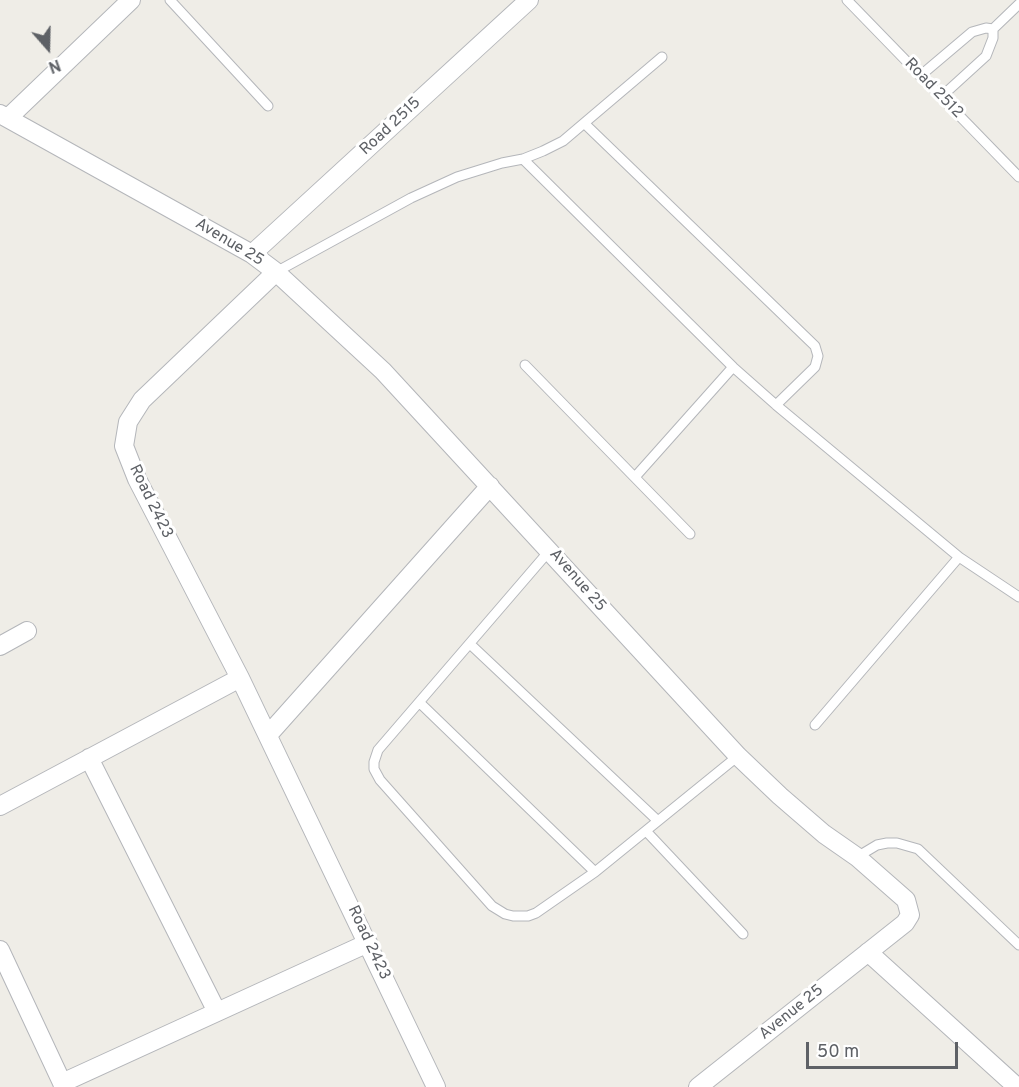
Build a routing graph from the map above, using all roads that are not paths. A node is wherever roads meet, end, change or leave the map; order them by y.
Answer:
1 (131, 0) edge
2 (170, 0) edge
3 (529, 0) edge
4 (847, 0) edge
5 (1019, 4) edge
6 (993, 29) junction
7 (662, 57) dead end
8 (920, 76) junction
9 (941, 97) junction
10 (268, 105) dead end
11 (4, 116) edge
12 (585, 124) junction
13 (523, 159) junction
14 (1019, 177) edge
15 (252, 255) junction
16 (276, 272) junction
17 (525, 365) dead end
18 (733, 367) junction
19 (776, 405) junction
20 (635, 477) junction
21 (490, 486) junction
22 (690, 534) dead end
23 (550, 550) junction
24 (959, 557) junction
25 (1019, 597) edge
26 (27, 631) dead end
27 (470, 644) junction
28 (0, 646) edge
29 (240, 678) junction
30 (420, 703) junction
31 (815, 725) dead end
32 (268, 735) junction
33 (738, 756) junction
34 (89, 758) junction
35 (0, 806) edge
36 (658, 821) junction
37 (646, 831) junction
38 (857, 857) junction
39 (595, 872) junction
40 (744, 933) dead end
41 (368, 943) junction
42 (1019, 945) edge
43 (0, 950) edge
44 (868, 952) junction
45 (217, 1012) junction
46 (63, 1085) edge
47 (706, 1085) edge
48 (436, 1087) edge
49 (1017, 1087) edge

1 - 11 street
2 - 10 lane
3 - 15 street, Road 2515
4 - 8 lane, Road 2512
5 - 6 lane
6 - 8 lane
6 - 9 lane
7 - 12 lane
8 - 9 lane, Road 2512
9 - 14 lane, Road 2512
11 - 15 street, Avenue 25
12 - 13 lane
12 - 19 lane
13 - 16 lane
13 - 18 lane
15 - 16 street, Avenue 25
16 - 21 street, Avenue 25
16 - 29 street, Road 2423
17 - 20 lane
18 - 19 lane
18 - 20 lane
19 - 24 lane
20 - 22 lane
21 - 23 street, Avenue 25
21 - 32 street
23 - 27 lane
23 - 33 street, Avenue 25
24 - 25 lane
24 - 31 lane
26 - 28 street
27 - 30 lane
27 - 36 lane
29 - 32 street, Road 2423
29 - 34 street
30 - 39 lane
30 - 39 lane
32 - 41 street, Road 2423
33 - 36 lane
33 - 38 street, Avenue 25
34 - 35 street
34 - 45 street
36 - 37 lane
37 - 39 lane
37 - 40 lane
38 - 42 lane
38 - 44 street, Avenue 25
41 - 45 street
41 - 48 street, Road 2423
43 - 46 street
44 - 47 street, Avenue 25
44 - 49 street
45 - 46 street

